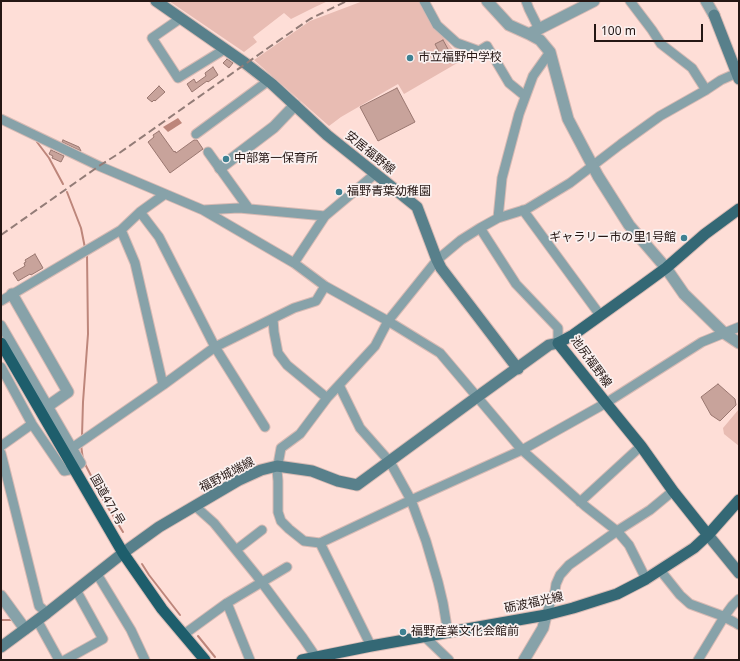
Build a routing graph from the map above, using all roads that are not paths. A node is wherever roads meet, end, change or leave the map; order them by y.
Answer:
1 (156, 1) edge
2 (424, 1) edge
3 (487, 1) edge
4 (526, 1) edge
5 (594, 1) edge
6 (630, 1) edge
7 (706, 1) edge
8 (714, 16) joint
9 (181, 18) junction
10 (534, 32) junction
11 (225, 49) junction
12 (550, 52) junction
13 (738, 75) edge
14 (268, 81) junction
15 (706, 90) junction
16 (526, 96) junction
17 (295, 105) junction
18 (1, 119) edge
19 (196, 134) dead end
20 (208, 152) dead end
21 (592, 166) junction
22 (220, 168) junction
23 (374, 174) junction
24 (165, 194) junction
25 (249, 209) junction
26 (739, 209) edge
27 (203, 210) junction
28 (523, 210) junction
29 (140, 212) junction
30 (325, 216) junction
31 (498, 218) junction
32 (480, 228) junction
33 (121, 230) junction
34 (437, 260) junction
35 (294, 263) junction
36 (666, 268) junction
37 (325, 286) junction
38 (12, 294) junction
39 (1, 301) edge
40 (600, 315) junction
41 (273, 319) junction
42 (388, 321) junction
43 (1, 325) edge
44 (739, 327) edge
45 (724, 333) junction
46 (1, 343) edge
47 (558, 343) junction
48 (739, 343) edge
49 (215, 347) junction
50 (1, 367) edge
51 (518, 369) junction
52 (162, 385) junction
53 (339, 385) junction
54 (477, 397) junction
55 (327, 398) junction
56 (606, 403) junction
57 (48, 406) junction
58 (32, 424) junction
59 (266, 427) dead end
60 (1, 446) edge
61 (641, 446) junction
62 (72, 448) junction
63 (522, 450) junction
64 (1, 453) edge
65 (390, 462) junction
66 (277, 466) junction
67 (74, 469) junction
68 (672, 491) junction
69 (411, 500) junction
70 (739, 500) edge
71 (580, 502) junction
72 (195, 506) junction
73 (262, 530) dead end
74 (617, 531) junction
75 (708, 535) junction
76 (320, 542) junction
77 (236, 550) junction
78 (123, 553) junction
79 (287, 567) dead end
80 (660, 570) junction
81 (739, 572) edge
82 (97, 574) junction
83 (646, 579) junction
84 (261, 582) junction
85 (76, 590) junction
86 (1, 596) edge
87 (739, 599) edge
88 (227, 603) junction
89 (47, 613) junction
90 (546, 615) junction
91 (724, 617) junction
92 (37, 620) junction
93 (739, 625) edge
94 (25, 629) junction
95 (448, 633) junction
96 (183, 635) junction
97 (425, 637) junction
98 (371, 646) junction
99 (1, 647) edge
100 (316, 657) junction
101 (60, 660) edge
102 (65, 660) edge
103 (145, 660) edge
104 (205, 660) edge
105 (250, 660) edge
106 (302, 660) edge
107 (449, 660) edge
108 (524, 660) edge
109 (698, 660) edge

1 - 9 main road, 安居福野線
2 - 16 street
3 - 10 street
4 - 10 street
5 - 10 street
6 - 15 street
7 - 8 street
8 - 13 main road
9 - 11 main road, 安居福野線
9 - 11 street
10 - 12 street
11 - 14 main road, 安居福野線
12 - 16 street
12 - 21 street
13 - 15 street
14 - 17 main road, 安居福野線
14 - 19 street
15 - 21 street
16 - 31 street
17 - 22 street
17 - 23 main road, 安居福野線
18 - 24 street
20 - 22 street
21 - 28 street
21 - 36 street
22 - 25 street
23 - 30 street
23 - 34 main road, 安居福野線
24 - 27 street
24 - 29 street
25 - 27 street
25 - 30 street
26 - 36 main road, 池尻福野線
27 - 35 street
28 - 31 street
28 - 40 street
29 - 33 street
29 - 49 street
30 - 35 street
31 - 32 street
32 - 34 street
32 - 47 street
33 - 38 street
33 - 52 street
34 - 42 street
34 - 51 main road, 安居福野線
35 - 37 street
36 - 40 main road, 池尻福野線
36 - 45 street
37 - 41 street
37 - 42 street
38 - 39 street
38 - 57 street
40 - 47 main road, 池尻福野線
41 - 49 street
41 - 55 street
42 - 53 street
42 - 54 street
43 - 57 street
44 - 45 street
45 - 48 street
45 - 56 street
46 - 67 highway, 国道471号
47 - 51 main road, 福野城端線
47 - 56 main road, 池尻福野線
49 - 52 street
49 - 59 street
50 - 58 street
51 - 54 main road, 福野城端線
52 - 62 street
53 - 55 street
53 - 65 street
54 - 63 street
54 - 65 main road, 福野城端線
55 - 66 street
56 - 61 main road, 池尻福野線
56 - 63 street
57 - 62 street
58 - 60 street
58 - 67 street
61 - 68 main road, 池尻福野線
61 - 71 street
62 - 67 street
63 - 69 street
63 - 71 street
64 - 89 street
65 - 66 main road, 福野城端線
65 - 69 street
66 - 72 main road, 福野城端線
66 - 76 street
67 - 78 highway, 国道471号
68 - 74 street
68 - 75 main road, 池尻福野線
69 - 76 street
69 - 95 street
70 - 75 main road, 砺波福光線
71 - 74 street
72 - 77 street
72 - 78 main road, 福野城端線
73 - 77 street
74 - 83 street
74 - 90 street
75 - 80 main road, 砺波福光線
75 - 81 main road
76 - 98 street
77 - 84 street
78 - 82 main road, 福野城端線
78 - 96 highway, 国道471号
79 - 84 street
80 - 83 main road, 砺波福光線
80 - 91 street
82 - 85 main road, 福野城端線
82 - 103 street
83 - 90 main road, 砺波福光線
84 - 88 street
84 - 100 street
85 - 89 main road, 福野城端線
85 - 102 street
86 - 94 street
87 - 91 street
88 - 96 street
88 - 105 street
89 - 92 main road, 福野城端線
90 - 95 main road, 砺波福光線
90 - 108 street
91 - 93 street
91 - 109 street
92 - 94 main road, 福野城端線
92 - 101 street
94 - 99 main road, 福野城端線
95 - 97 main road, 砺波福光線
96 - 104 highway, 国道471号
97 - 98 main road, 砺波福光線
97 - 107 street
98 - 100 main road, 砺波福光線
100 - 106 main road, 砺波福光線

